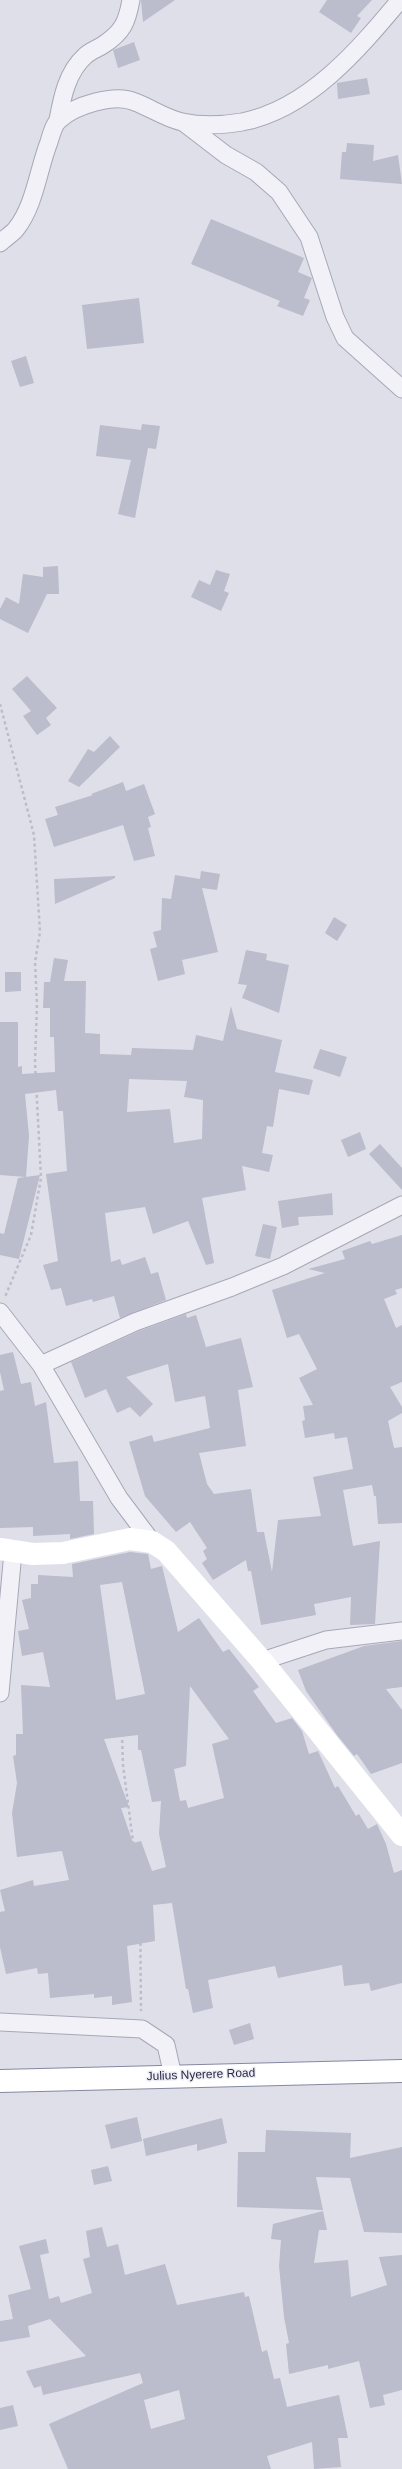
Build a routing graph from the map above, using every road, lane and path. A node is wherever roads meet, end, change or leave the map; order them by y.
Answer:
1 (131, 0) edge
2 (400, 0) edge
3 (58, 120) junction
4 (183, 122) junction
5 (0, 243) edge
6 (402, 389) edge
7 (0, 704) edge
8 (402, 1205) edge
9 (1, 1307) edge
10 (41, 1365) junction
11 (152, 1542) junction
12 (7, 1550) edge
13 (402, 1631) edge
14 (262, 1661) junction
15 (0, 1693) edge
16 (122, 1734) dead end
17 (402, 1834) edge
18 (0, 2022) edge
19 (142, 2029) junction
20 (402, 2071) edge
21 (173, 2076) junction
22 (0, 2081) edge

1 - 3 street
2 - 4 street
3 - 4 street
3 - 5 street
4 - 6 street
7 - 9 path
8 - 10 street
9 - 10 street
10 - 11 street
11 - 12 main road
11 - 14 main road
12 - 15 street
13 - 14 street
14 - 17 main road
16 - 19 path
18 - 19 street
19 - 21 street
20 - 21 main road, Julius Nyerere Road
21 - 22 main road, Julius Nyerere Road

